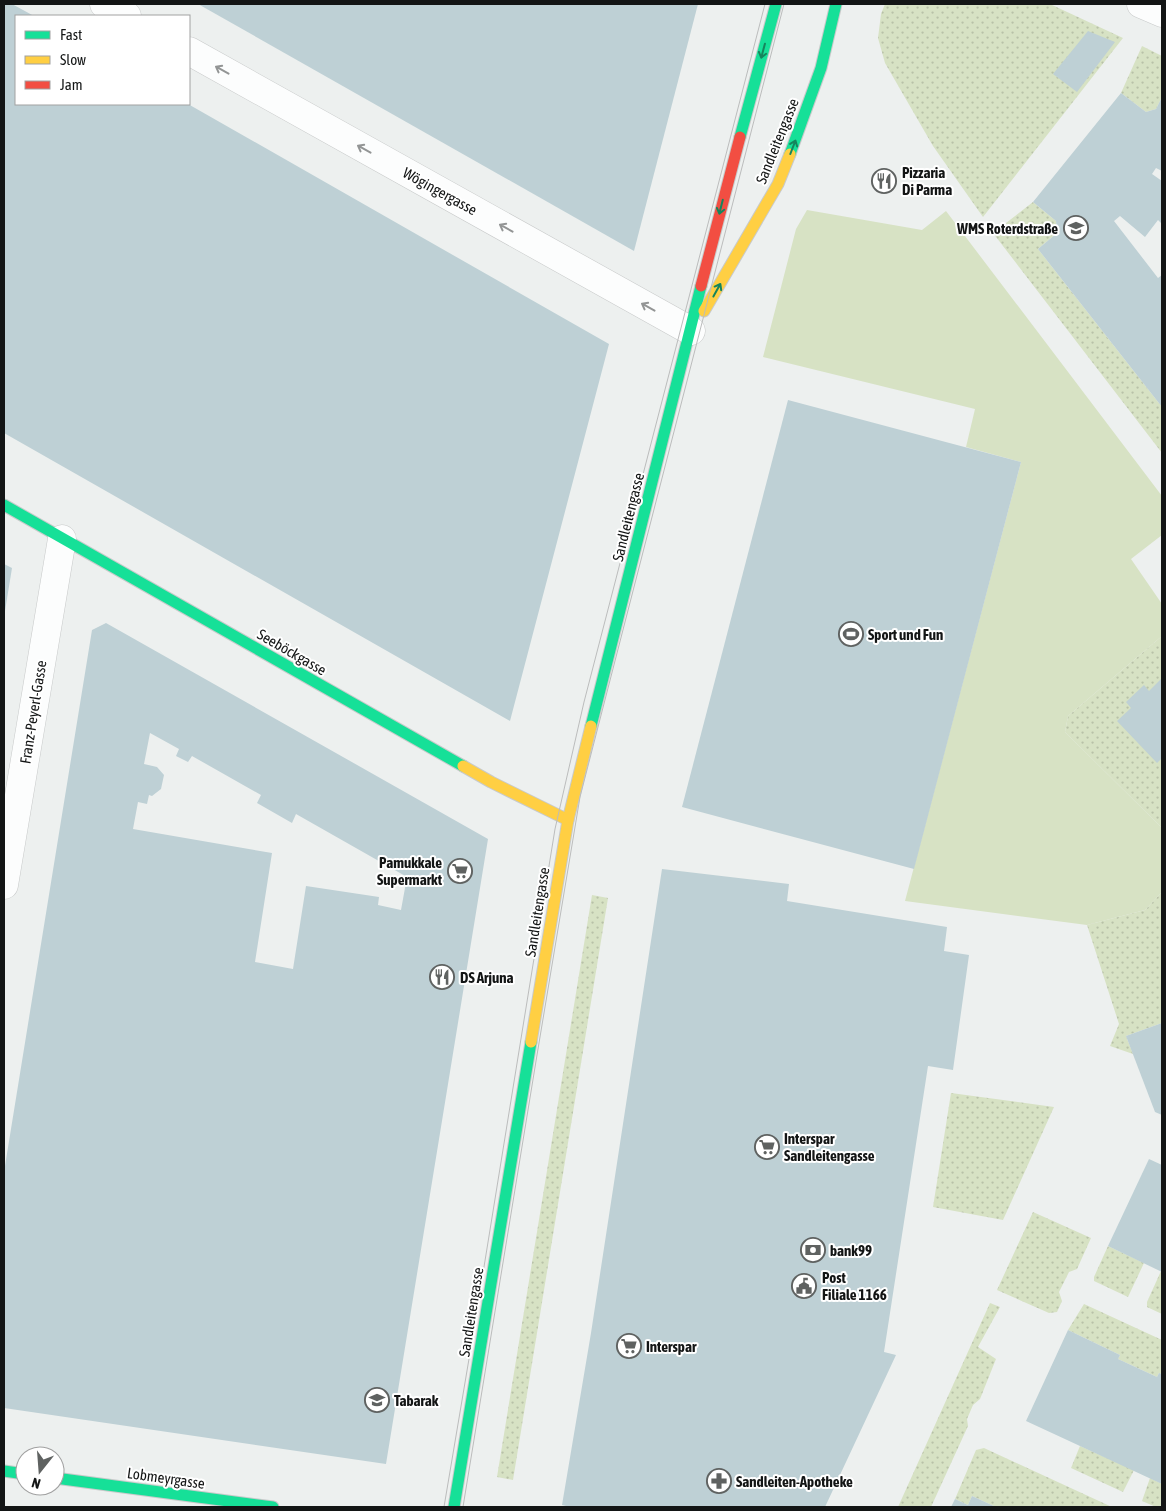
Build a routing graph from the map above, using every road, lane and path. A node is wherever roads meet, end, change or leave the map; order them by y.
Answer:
1 (104, 4) edge
2 (776, 4) edge
3 (836, 4) edge
4 (1141, 4) edge
5 (1162, 13) edge
6 (125, 15) edge
7 (190, 52) edge
8 (691, 331) junction
9 (4, 505) edge
10 (62, 538) junction
11 (568, 820) junction
12 (4, 885) edge
13 (65, 1479) edge
14 (273, 1507) edge
15 (454, 1507) edge

1 - 6 street
2 -> 8 main road, Sandleitengasse
8 -> 3 main road, Sandleitengasse
4 - 5 street
8 -> 7 street, Wögingergasse
8 - 11 main road, Sandleitengasse
9 - 10 main road, Seeböckgasse
10 - 11 main road, Seeböckgasse
10 - 12 street, Franz-Peyerl-Gasse
11 - 15 main road, Sandleitengasse
13 - 14 main road, Lobmeyrgasse

